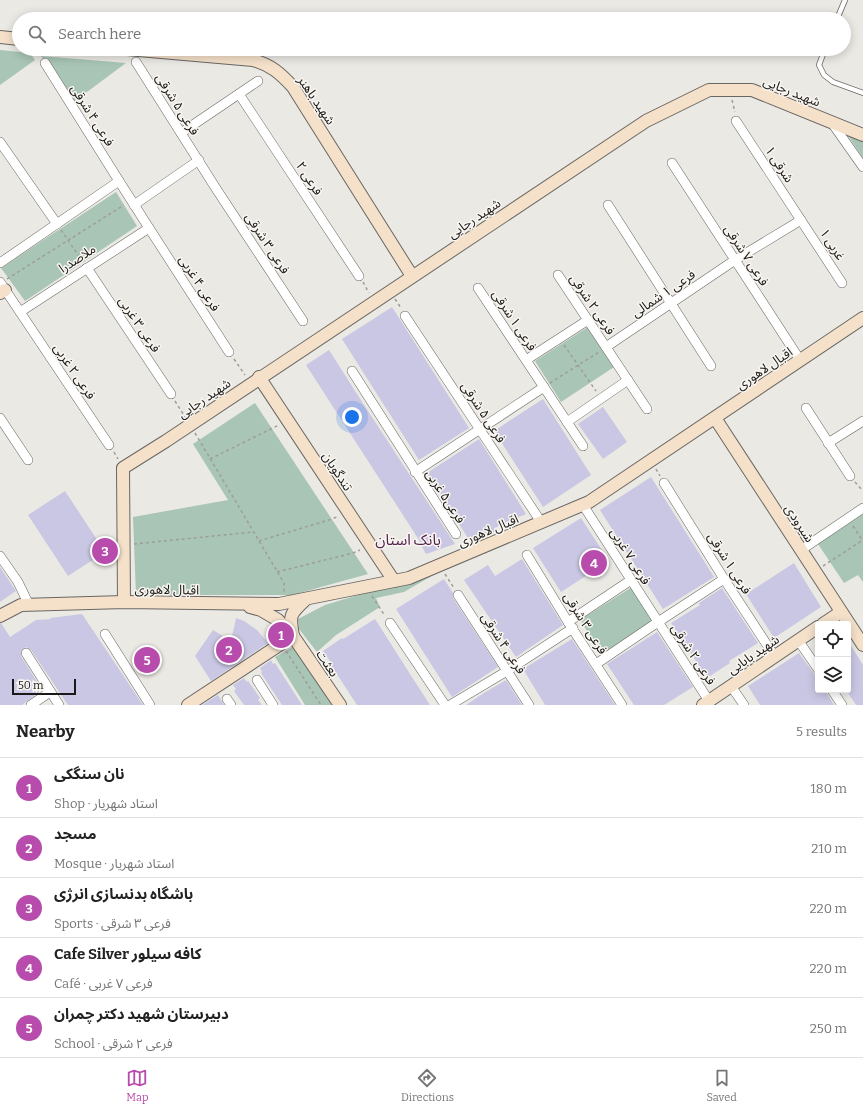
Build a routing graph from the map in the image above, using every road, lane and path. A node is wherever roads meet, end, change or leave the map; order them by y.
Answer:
1 (845, 0) edge
2 (840, 12) edge
3 (0, 37) edge
4 (12, 38) edge
5 (207, 56) edge
6 (822, 56) edge
7 (136, 62) dead end
8 (45, 63) dead end
9 (258, 81) dead end
10 (730, 90) junction
11 (863, 93) edge
12 (239, 94) junction
13 (736, 121) joint
14 (832, 122) junction
15 (181, 133) junction
16 (863, 135) edge
17 (0, 142) edge
18 (198, 160) junction
19 (672, 163) dead end
20 (863, 167) edge
21 (119, 181) junction
22 (132, 203) junction
23 (608, 205) dead end
24 (801, 220) junction
25 (57, 224) junction
26 (149, 228) junction
27 (68, 240) junction
28 (735, 260) junction
29 (0, 262) edge
30 (87, 268) junction
31 (558, 275) dead end
32 (359, 276) joint
33 (412, 276) junction
34 (842, 283) dead end
35 (1, 287) edge
36 (478, 288) dead end
37 (390, 291) junction
38 (374, 301) junction
39 (671, 304) junction
40 (20, 312) junction
41 (405, 316) joint
42 (863, 318) edge
43 (588, 320) junction
44 (303, 321) dead end
45 (559, 338) junction
46 (606, 347) junction
47 (229, 352) joint
48 (526, 360) junction
49 (800, 360) junction
50 (578, 365) junction
51 (711, 366) dead end
52 (352, 371) dead end
53 (255, 380) junction
54 (628, 380) junction
55 (544, 387) junction
56 (171, 394) joint
57 (602, 398) junction
58 (806, 408) dead end
59 (647, 409) dead end
60 (0, 418) edge
61 (714, 418) junction
62 (288, 421) junction
63 (863, 421) edge
64 (567, 422) junction
65 (189, 424) junction
66 (479, 429) junction
67 (199, 440) dead end
68 (828, 443) junction
69 (109, 445) joint
70 (583, 446) dead end
71 (210, 459) junction
72 (28, 460) dead end
73 (650, 461) junction
74 (123, 468) junction
75 (415, 472) junction
76 (850, 476) joint
77 (664, 483) joint
78 (863, 490) edge
79 (583, 505) junction
80 (863, 508) edge
81 (347, 510) junction
82 (541, 522) junction
83 (852, 525) dead end
84 (254, 532) junction
85 (456, 534) dead end
86 (863, 540) edge
87 (259, 541) junction
88 (370, 545) junction
89 (123, 546) junction
90 (801, 550) junction
91 (527, 555) dead end
92 (0, 556) edge
93 (440, 565) junction
94 (277, 572) junction
95 (815, 572) junction
96 (631, 580) junction
97 (724, 580) junction
98 (394, 581) junction
99 (365, 587) junction
100 (285, 595) dead end
101 (458, 595) joint
102 (306, 599) junction
103 (124, 602) junction
104 (236, 604) junction
105 (30, 605) junction
106 (841, 612) junction
107 (0, 616) edge
108 (828, 621) edge
109 (658, 622) junction
110 (390, 623) joint
111 (570, 625) junction
112 (815, 629) edge
113 (105, 634) dead end
114 (293, 636) junction
115 (798, 640) junction
116 (863, 645) edge
117 (286, 651) dead end
118 (26, 653) dead end
119 (774, 657) junction
120 (596, 664) junction
121 (815, 665) edge
122 (507, 671) junction
123 (257, 680) dead end
124 (731, 686) junction
125 (50, 692) junction
126 (834, 693) edge
127 (706, 703) edge
128 (31, 705) edge
129 (59, 705) edge
130 (150, 705) edge
131 (188, 705) edge
132 (273, 705) edge
133 (321, 705) edge
134 (340, 705) edge
135 (445, 705) edge
136 (450, 705) edge
137 (529, 705) edge
138 (622, 705) edge
139 (744, 705) edge
140 (842, 705) edge

1 - 2 lane
3 - 4 street
5 - 33 street, شهید باهنر
6 - 11 lane
7 - 15 street, فرعی ۵ شرقی
8 - 21 street, فرعی ۴ شرقی
9 - 12 street
10 - 13 path
10 - 14 street, شهید رجایی
10 - 33 street, شهید رجایی
12 - 15 street
12 - 32 street, فرعی ۲
13 - 24 street, ۱ شرقی
14 - 16 street, شهید رجایی
14 - 20 street
15 - 18 street, فرعی ۵ شرقی
17 - 25 street
18 - 22 street
18 - 44 street, فرعی ۳ شرقی
19 - 28 street, فرعی ۷ شرقی
21 - 22 street
21 - 25 street
22 - 26 street
22 - 27 path
23 - 39 street
24 - 28 street, فرعی ۱ شمالی
24 - 34 street, ۱ غربی
25 - 27 path
25 - 29 street
26 - 30 street, ملاصدرا
26 - 47 street, فرعی ۴ غربی
27 - 30 path
27 - 35 path
28 - 39 street, فرعی ۱ شمالی
28 - 49 street, فرعی ۷ شرقی
30 - 40 street, ملاصدرا
30 - 56 street, فرعی ۳ غربی
31 - 43 street, فرعی ۲ شرقی
32 - 38 path
33 - 37 street, شهید رجایی
35 - 40 street
36 - 48 street, فرعی ۱ شرقی
37 - 38 street, شهید رجایی
37 - 41 path
38 - 53 street, شهید رجایی
39 - 46 street, فرعی ۱ شمالی
39 - 51 street
40 - 69 street, فرعی ۲ غربی
41 - 66 street, فرعی ۵ شرقی
42 - 49 street, اقبال لاهوری
43 - 45 street
43 - 46 street, فرعی ۲ شرقی
45 - 48 street
45 - 50 path
46 - 50 path
46 - 54 street
47 - 53 path
48 - 55 street, فرعی ۱ شرقی
49 - 61 street, اقبال لاهوری
50 - 55 path
50 - 57 path
52 - 75 street
53 - 62 street, تندگویان
53 - 65 street, شهید رجایی
54 - 57 street
54 - 59 street
55 - 64 street, فرعی ۱ شرقی
55 - 66 street
56 - 65 path
57 - 64 street
58 - 68 street
60 - 72 street
61 - 73 street, اقبال لاهوری
61 - 90 street, شیرودی
62 - 71 path
62 - 81 street, تندگویان
63 - 68 street
64 - 70 street, فرعی ۱ شرقی
65 - 74 street, شهید رجایی
66 - 75 street
66 - 82 street, فرعی ۵ شرقی
67 - 71 path
68 - 76 street
69 - 74 path
71 - 84 path
73 - 77 path
73 - 79 street, اقبال لاهوری
74 - 89 street
75 - 85 street, فرعی۵ غربی
76 - 78 path
77 - 97 street, فرعی ۱ شرقی
79 - 82 street, اقبال لاهوری
79 - 96 street, فرعی ۷ غربی
80 - 90 street
81 - 87 path
81 - 88 street, تندگویان
82 - 93 street, اقبال لاهوری
83 - 86 path
84 - 87 path
84 - 89 path
86 - 95 path
87 - 94 path
88 - 94 path
88 - 98 street, تندگویان
89 - 103 street
90 - 95 street, شیرودی
91 - 111 street, فرعی ۳ شرقی
92 - 105 street
93 - 98 street, اقبال لاهوری
93 - 101 path
94 - 100 path
95 - 106 street, شیرودی
96 - 109 street, فرعی ۷ غربی
96 - 111 street
97 - 109 street
97 - 119 street, فرعی ۱ شرقی
98 - 99 street, اقبال لاهوری
99 - 102 street, اقبال لاهوری
99 - 110 path
101 - 122 street, فرعی ۴ شرقی
102 - 104 street, اقبال لاهوری
102 - 114 street
103 - 104 street, اقبال لاهوری
103 - 105 street, اقبال لاهوری
104 - 114 street, بعثت
105 - 107 street, اقبال لاهوری
106 - 108 street
106 - 116 street, شیرودی
109 - 120 street
109 - 127 street, فرعی ۲ شرقی
110 - 135 street
111 - 120 street, فرعی ۳ شرقی
111 - 122 street
112 - 115 street, شهید بابایی
113 - 130 street
114 - 131 street
114 - 134 street, بعثت
115 - 119 street, شهید بابایی
115 - 121 street
117 - 133 path
118 - 125 street
119 - 124 street, شهید بابایی
120 - 138 street, فرعی ۳ شرقی
122 - 136 street
122 - 137 street, فرعی ۴ شرقی
123 - 132 street
124 - 127 street, شهید بابایی
124 - 139 street
125 - 128 street
125 - 129 street
126 - 140 street

